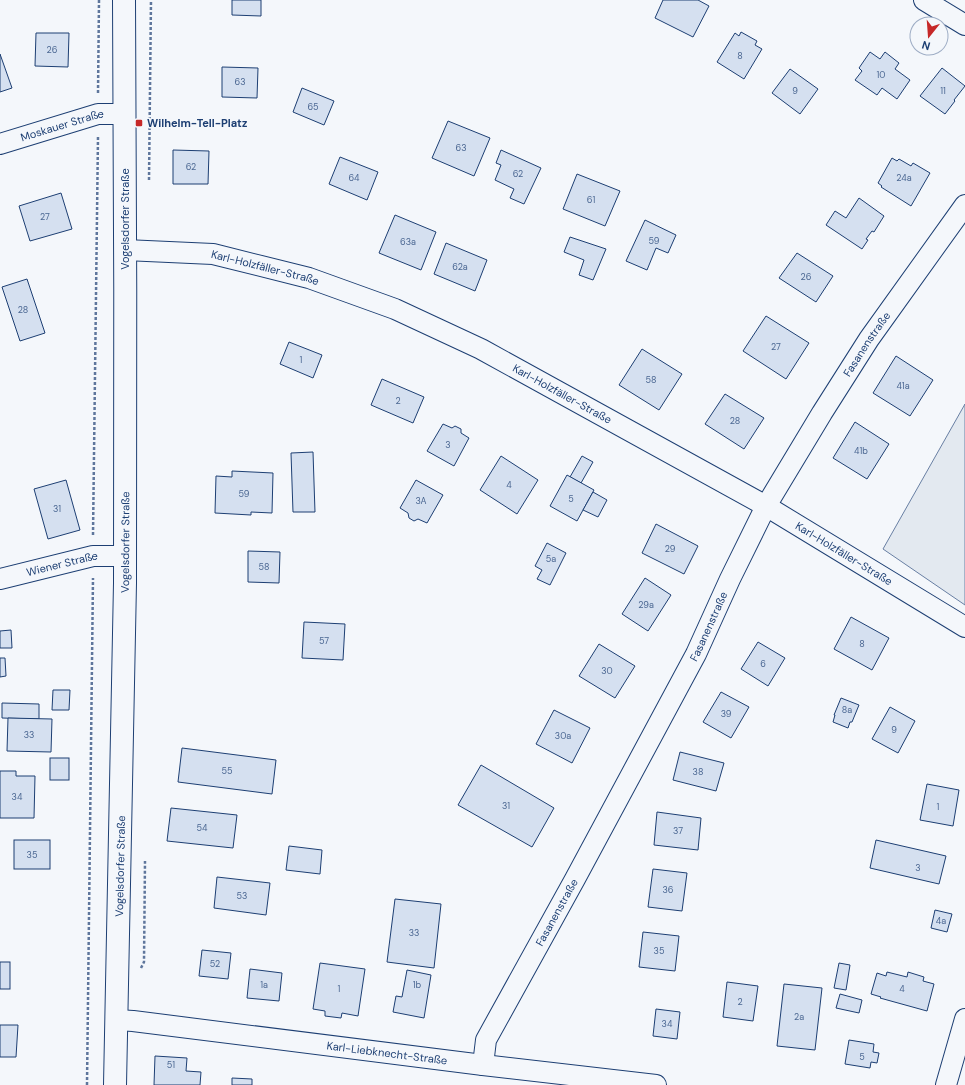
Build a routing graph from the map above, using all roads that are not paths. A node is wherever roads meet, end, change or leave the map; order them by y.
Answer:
1 (124, 0) edge
2 (924, 0) edge
3 (965, 25) edge
4 (125, 114) junction
5 (0, 144) edge
6 (965, 205) edge
7 (125, 250) junction
8 (766, 506) junction
9 (125, 556) junction
10 (0, 579) edge
11 (965, 627) edge
12 (965, 1019) edge
13 (118, 1020) junction
14 (483, 1065) junction
15 (115, 1085) edge
16 (656, 1085) edge
17 (946, 1085) edge

1 - 4 street, Vogelsdorfer Straße
2 - 3 street
4 - 5 street, Moskauer Straße
4 - 7 street, Vogelsdorfer Straße
6 - 8 street, Fasanenstraße
7 - 8 street, Karl-Holzfäller-Straße
7 - 9 street, Vogelsdorfer Straße
8 - 11 street, Karl-Holzfäller-Straße
8 - 14 street, Fasanenstraße
9 - 10 street, Wiener Straße
9 - 13 street, Vogelsdorfer Straße
12 - 17 street
13 - 14 street, Karl-Liebknecht-Straße
13 - 15 street, Vogelsdorfer Straße
14 - 16 street, Karl-Liebknecht-Straße

